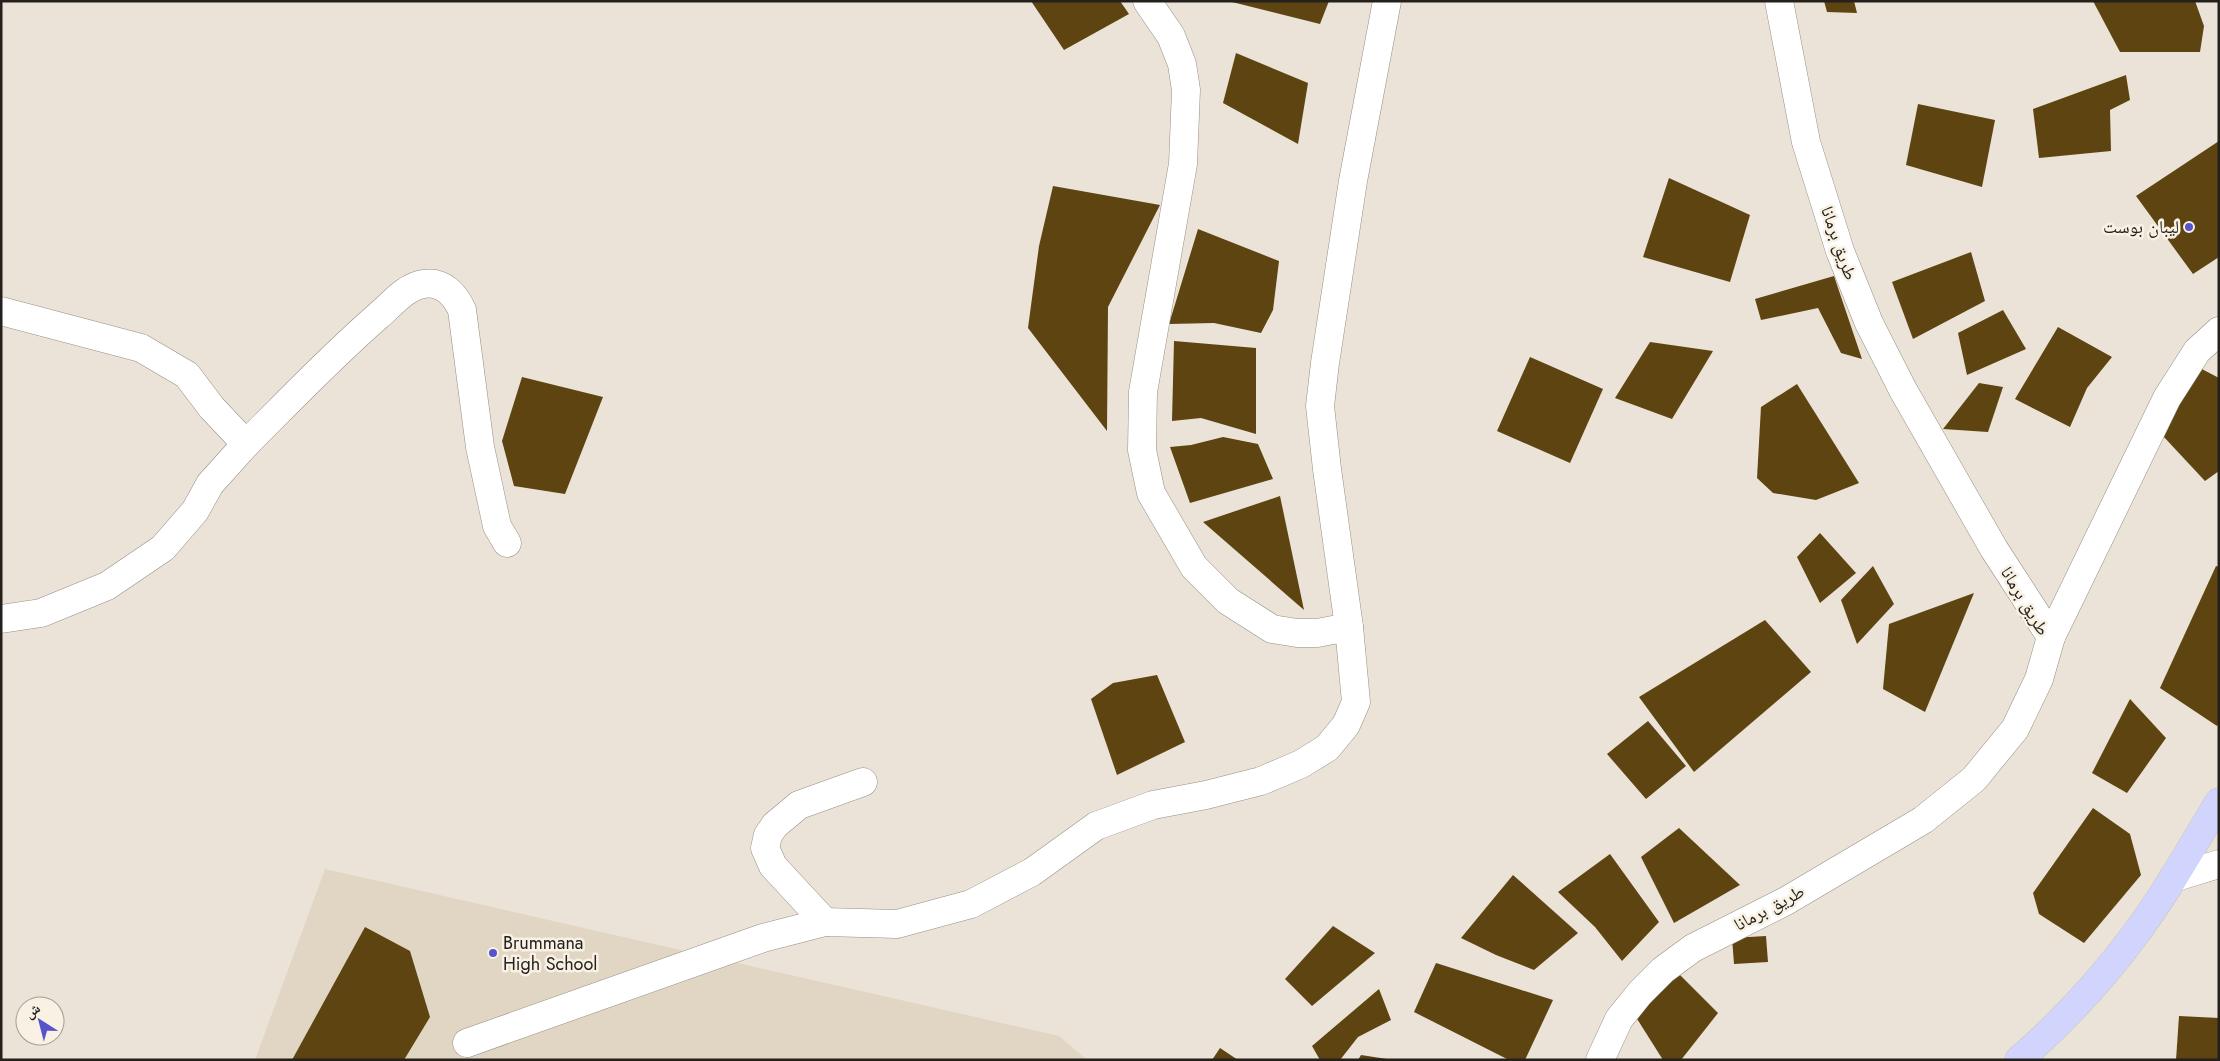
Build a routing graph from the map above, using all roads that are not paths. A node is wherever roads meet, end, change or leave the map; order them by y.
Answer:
1 (1147, 1) edge
2 (1386, 1) edge
3 (1779, 1) edge
4 (1, 311) edge
5 (2219, 331) edge
6 (246, 444) junction
7 (507, 543) dead end
8 (1, 619) edge
9 (1349, 627) junction
10 (2050, 637) junction
11 (863, 782) dead end
12 (2219, 802) edge
13 (2219, 864) edge
14 (2173, 878) junction
15 (825, 922) junction
16 (467, 1043) dead end
17 (1600, 1060) edge
18 (2019, 1060) edge

1 - 9 street
2 - 9 street
3 - 10 street, طريق برمانا
4 - 6 street
5 - 10 street
6 - 7 street
6 - 8 street
9 - 15 street
10 - 17 street, طريق برمانا
11 - 15 street
12 - 14 main road
13 - 14 street
14 - 18 main road
15 - 16 street

